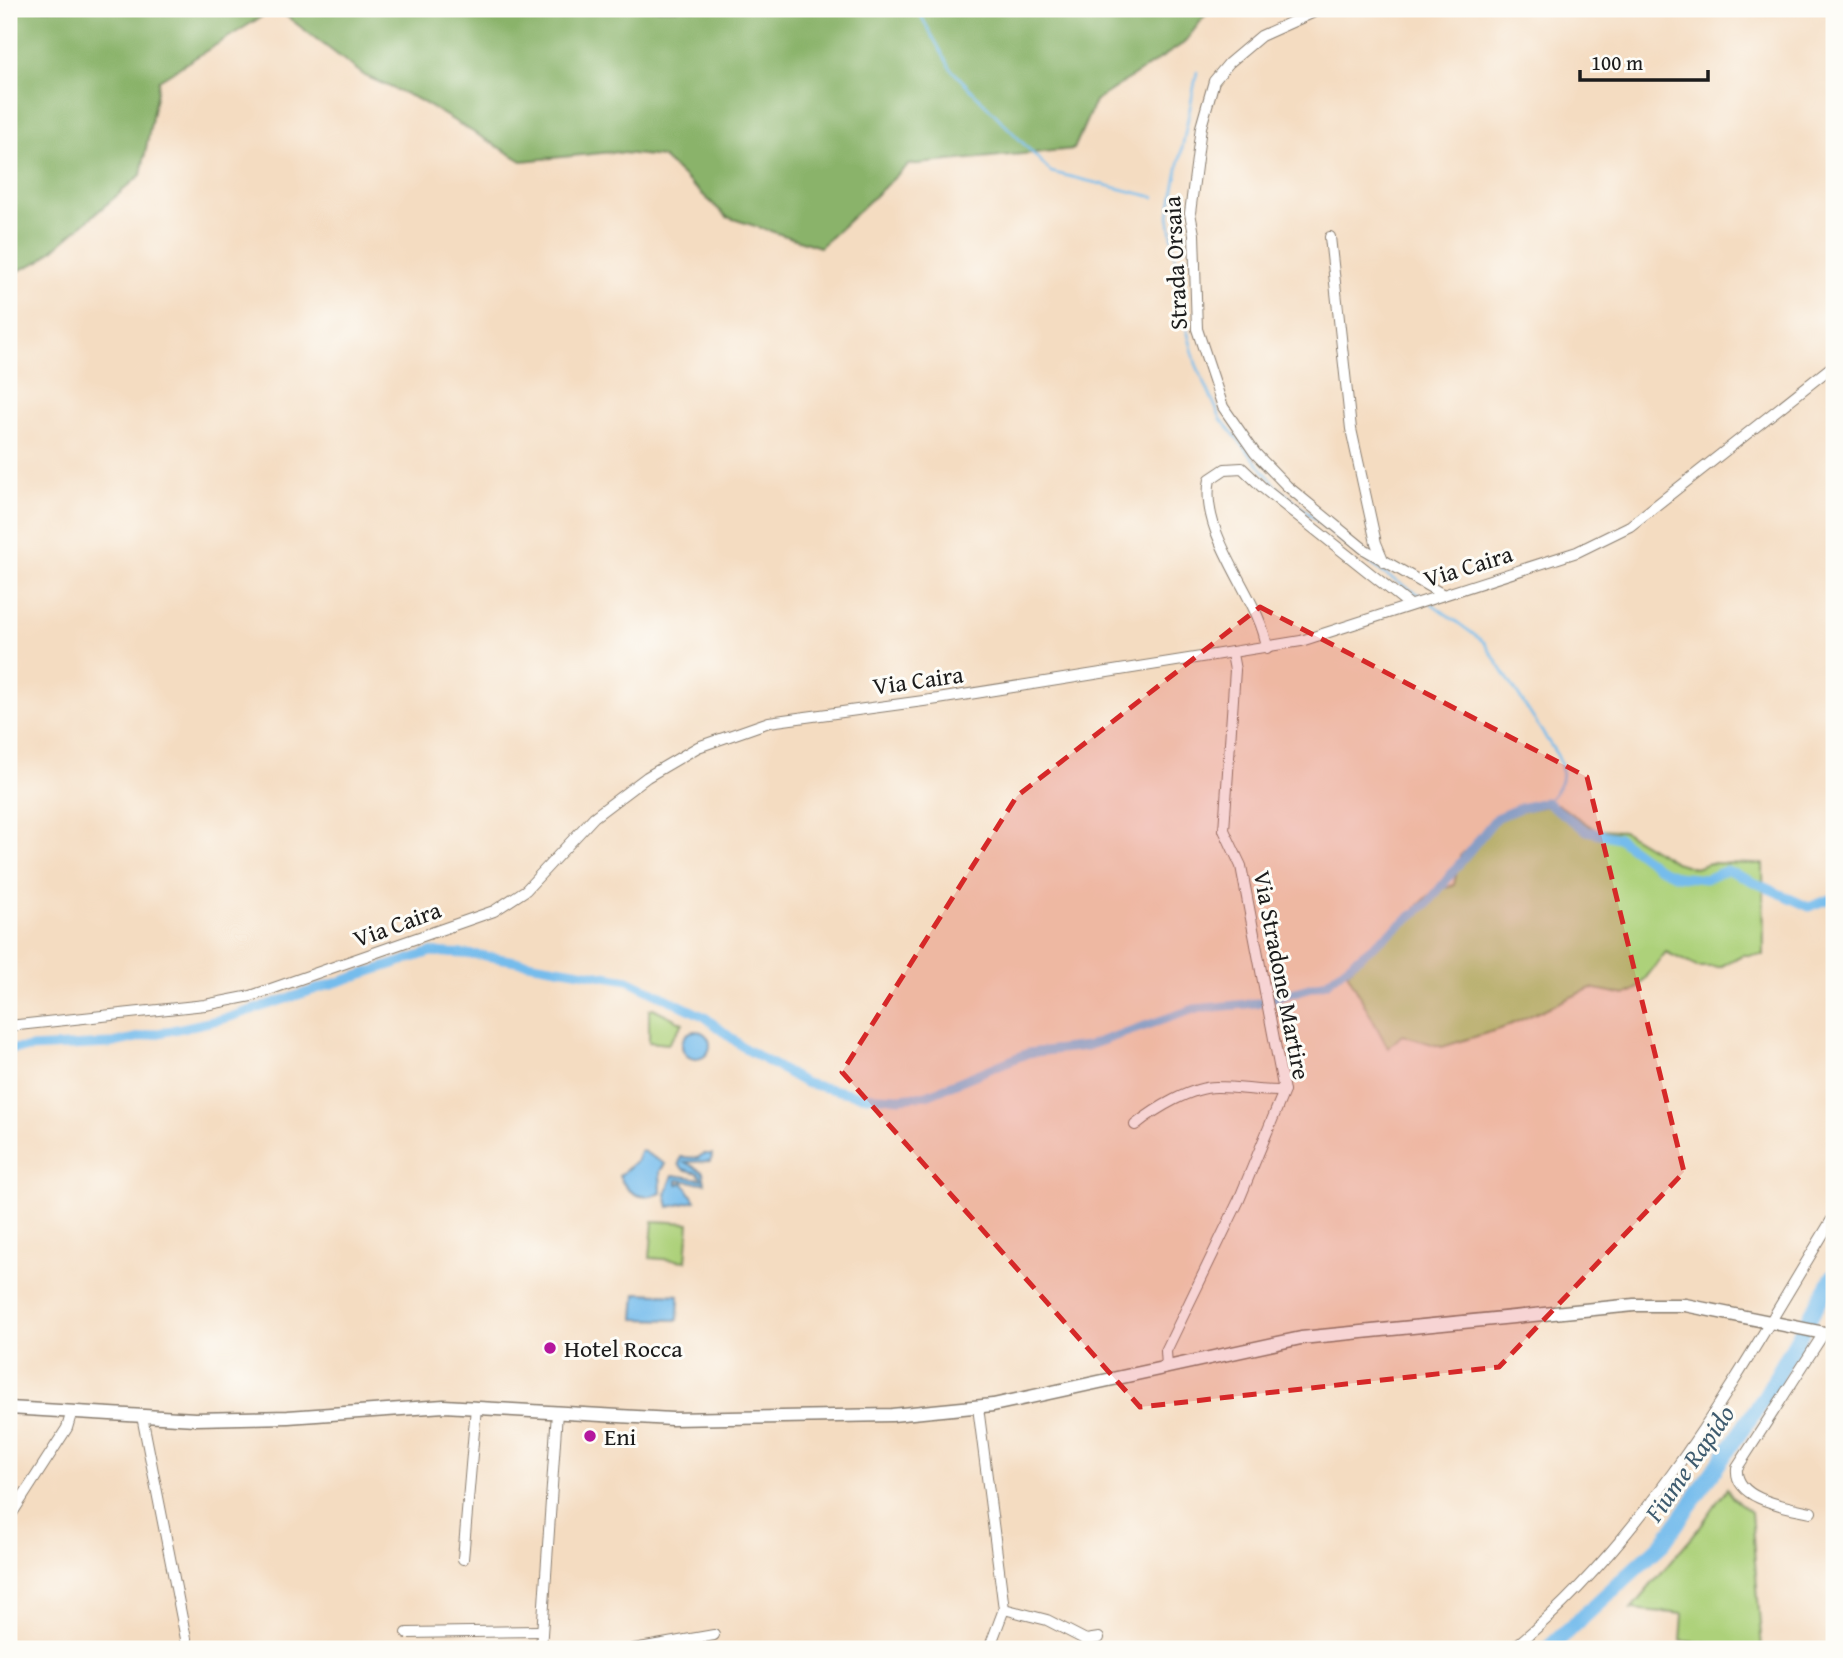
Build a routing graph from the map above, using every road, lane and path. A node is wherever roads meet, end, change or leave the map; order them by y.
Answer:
1 (1321, 9) edge
2 (1330, 237) dead end
3 (1834, 365) edge
4 (1385, 563) junction
5 (1442, 594) junction
6 (1410, 605) junction
7 (1266, 648) junction
8 (1232, 654) junction
9 (9, 1026) edge
10 (1284, 1091) junction
11 (1135, 1125) dead end
12 (1834, 1216) edge
13 (1772, 1322) junction
14 (1823, 1333) edge
15 (1167, 1366) junction
16 (476, 1407) junction
17 (978, 1407) junction
18 (9, 1408) edge
19 (72, 1412) junction
20 (557, 1412) junction
21 (142, 1416) junction
22 (1811, 1512) dead end
23 (9, 1518) edge
24 (463, 1559) dead end
25 (1004, 1609) junction
26 (542, 1631) junction
27 (407, 1633) dead end
28 (714, 1635) dead end
29 (1099, 1638) dead end
30 (188, 1649) edge
31 (541, 1649) edge
32 (634, 1649) edge
33 (989, 1649) edge
34 (1512, 1649) edge

1 - 4 street, Strada Orsaia
2 - 4 street
3 - 5 street, Via Caira
4 - 5 street, Strada Orsaia
5 - 6 street, Via Caira
6 - 7 street, Via Caira
6 - 7 street
7 - 8 street, Via Caira
8 - 9 street, Via Caira
8 - 10 street, Via Stradone Martire
10 - 11 street
10 - 15 street, Via Stradone Martire
12 - 13 street
13 - 14 main road
13 - 15 main road
13 - 34 street
14 - 22 street
15 - 17 main road
16 - 20 main road
16 - 21 main road
16 - 24 street
17 - 20 main road
17 - 25 street
18 - 19 main road
19 - 21 main road
19 - 23 street
20 - 26 street
21 - 30 street
25 - 29 street
25 - 33 street
26 - 27 street
26 - 31 street
28 - 32 street

